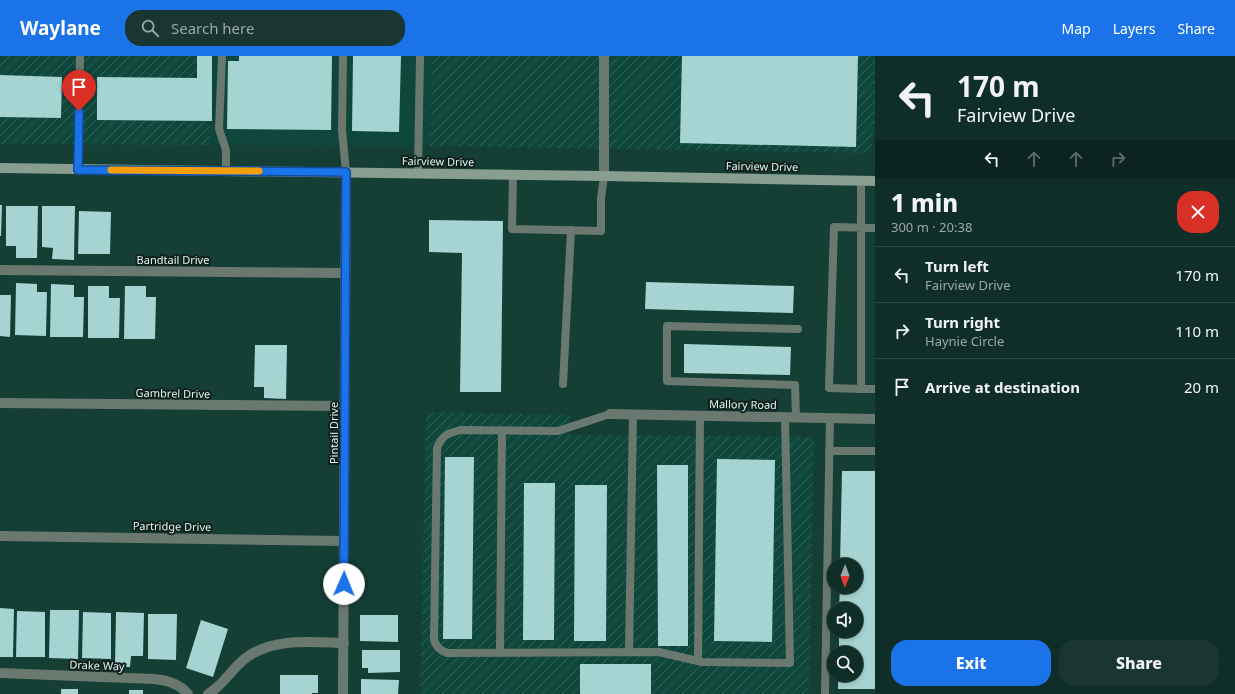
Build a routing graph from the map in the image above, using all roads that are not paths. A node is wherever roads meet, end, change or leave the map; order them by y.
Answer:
1 (80, 56) edge
2 (222, 56) edge
3 (343, 56) edge
4 (420, 56) edge
5 (604, 56) edge
6 (0, 168) edge
7 (78, 170) junction
8 (226, 171) junction
9 (346, 172) junction
10 (418, 173) junction
11 (513, 174) junction
12 (604, 176) junction
13 (861, 180) junction
14 (875, 180) edge
15 (861, 228) junction
16 (875, 228) edge
17 (571, 230) junction
18 (0, 270) edge
19 (346, 273) junction
20 (798, 329) dead end
21 (563, 384) dead end
22 (861, 389) junction
23 (875, 389) edge
24 (0, 402) edge
25 (345, 406) junction
26 (610, 414) joint
27 (633, 414) junction
28 (700, 416) junction
29 (785, 417) junction
30 (796, 418) junction
31 (830, 418) junction
32 (875, 419) edge
33 (502, 431) junction
34 (829, 451) junction
35 (875, 451) edge
36 (0, 536) edge
37 (344, 541) junction
38 (344, 643) junction
39 (500, 652) junction
40 (629, 652) junction
41 (698, 661) junction
42 (0, 673) edge
43 (188, 694) edge
44 (208, 694) edge
45 (343, 694) edge
46 (825, 694) edge

1 - 7 lane
2 - 8 lane
3 - 9 lane
4 - 10 lane
5 - 12 street
6 - 7 main road, Fairview Drive
7 - 8 main road, Fairview Drive
8 - 9 main road, Fairview Drive
9 - 10 main road, Fairview Drive
9 - 19 street, Pintail Drive
10 - 11 main road, Fairview Drive
11 - 12 main road, Fairview Drive
11 - 17 lane
12 - 13 main road, Fairview Drive
12 - 17 lane
13 - 14 main road, Fairview Drive
13 - 15 lane
15 - 16 lane
15 - 22 lane
15 - 22 lane
17 - 21 lane
18 - 19 street, Bandtail Drive
19 - 25 street, Pintail Drive
20 - 30 lane
22 - 23 lane
24 - 25 street, Gambrel Drive
25 - 37 street, Pintail Drive
26 - 27 street, Mallory Road
26 - 33 lane
27 - 28 street, Mallory Road
27 - 40 lane
28 - 29 street, Mallory Road
28 - 41 lane
29 - 30 street, Mallory Road
29 - 41 lane
30 - 31 street, Mallory Road
31 - 32 street, Mallory Road
31 - 34 lane
33 - 39 lane
33 - 39 lane
34 - 35 lane
34 - 46 lane
36 - 37 street, Partridge Drive
37 - 38 street, Pintail Drive
38 - 44 street
38 - 45 street, Pintail Drive
39 - 40 lane
40 - 41 lane
42 - 43 street, Drake Way

